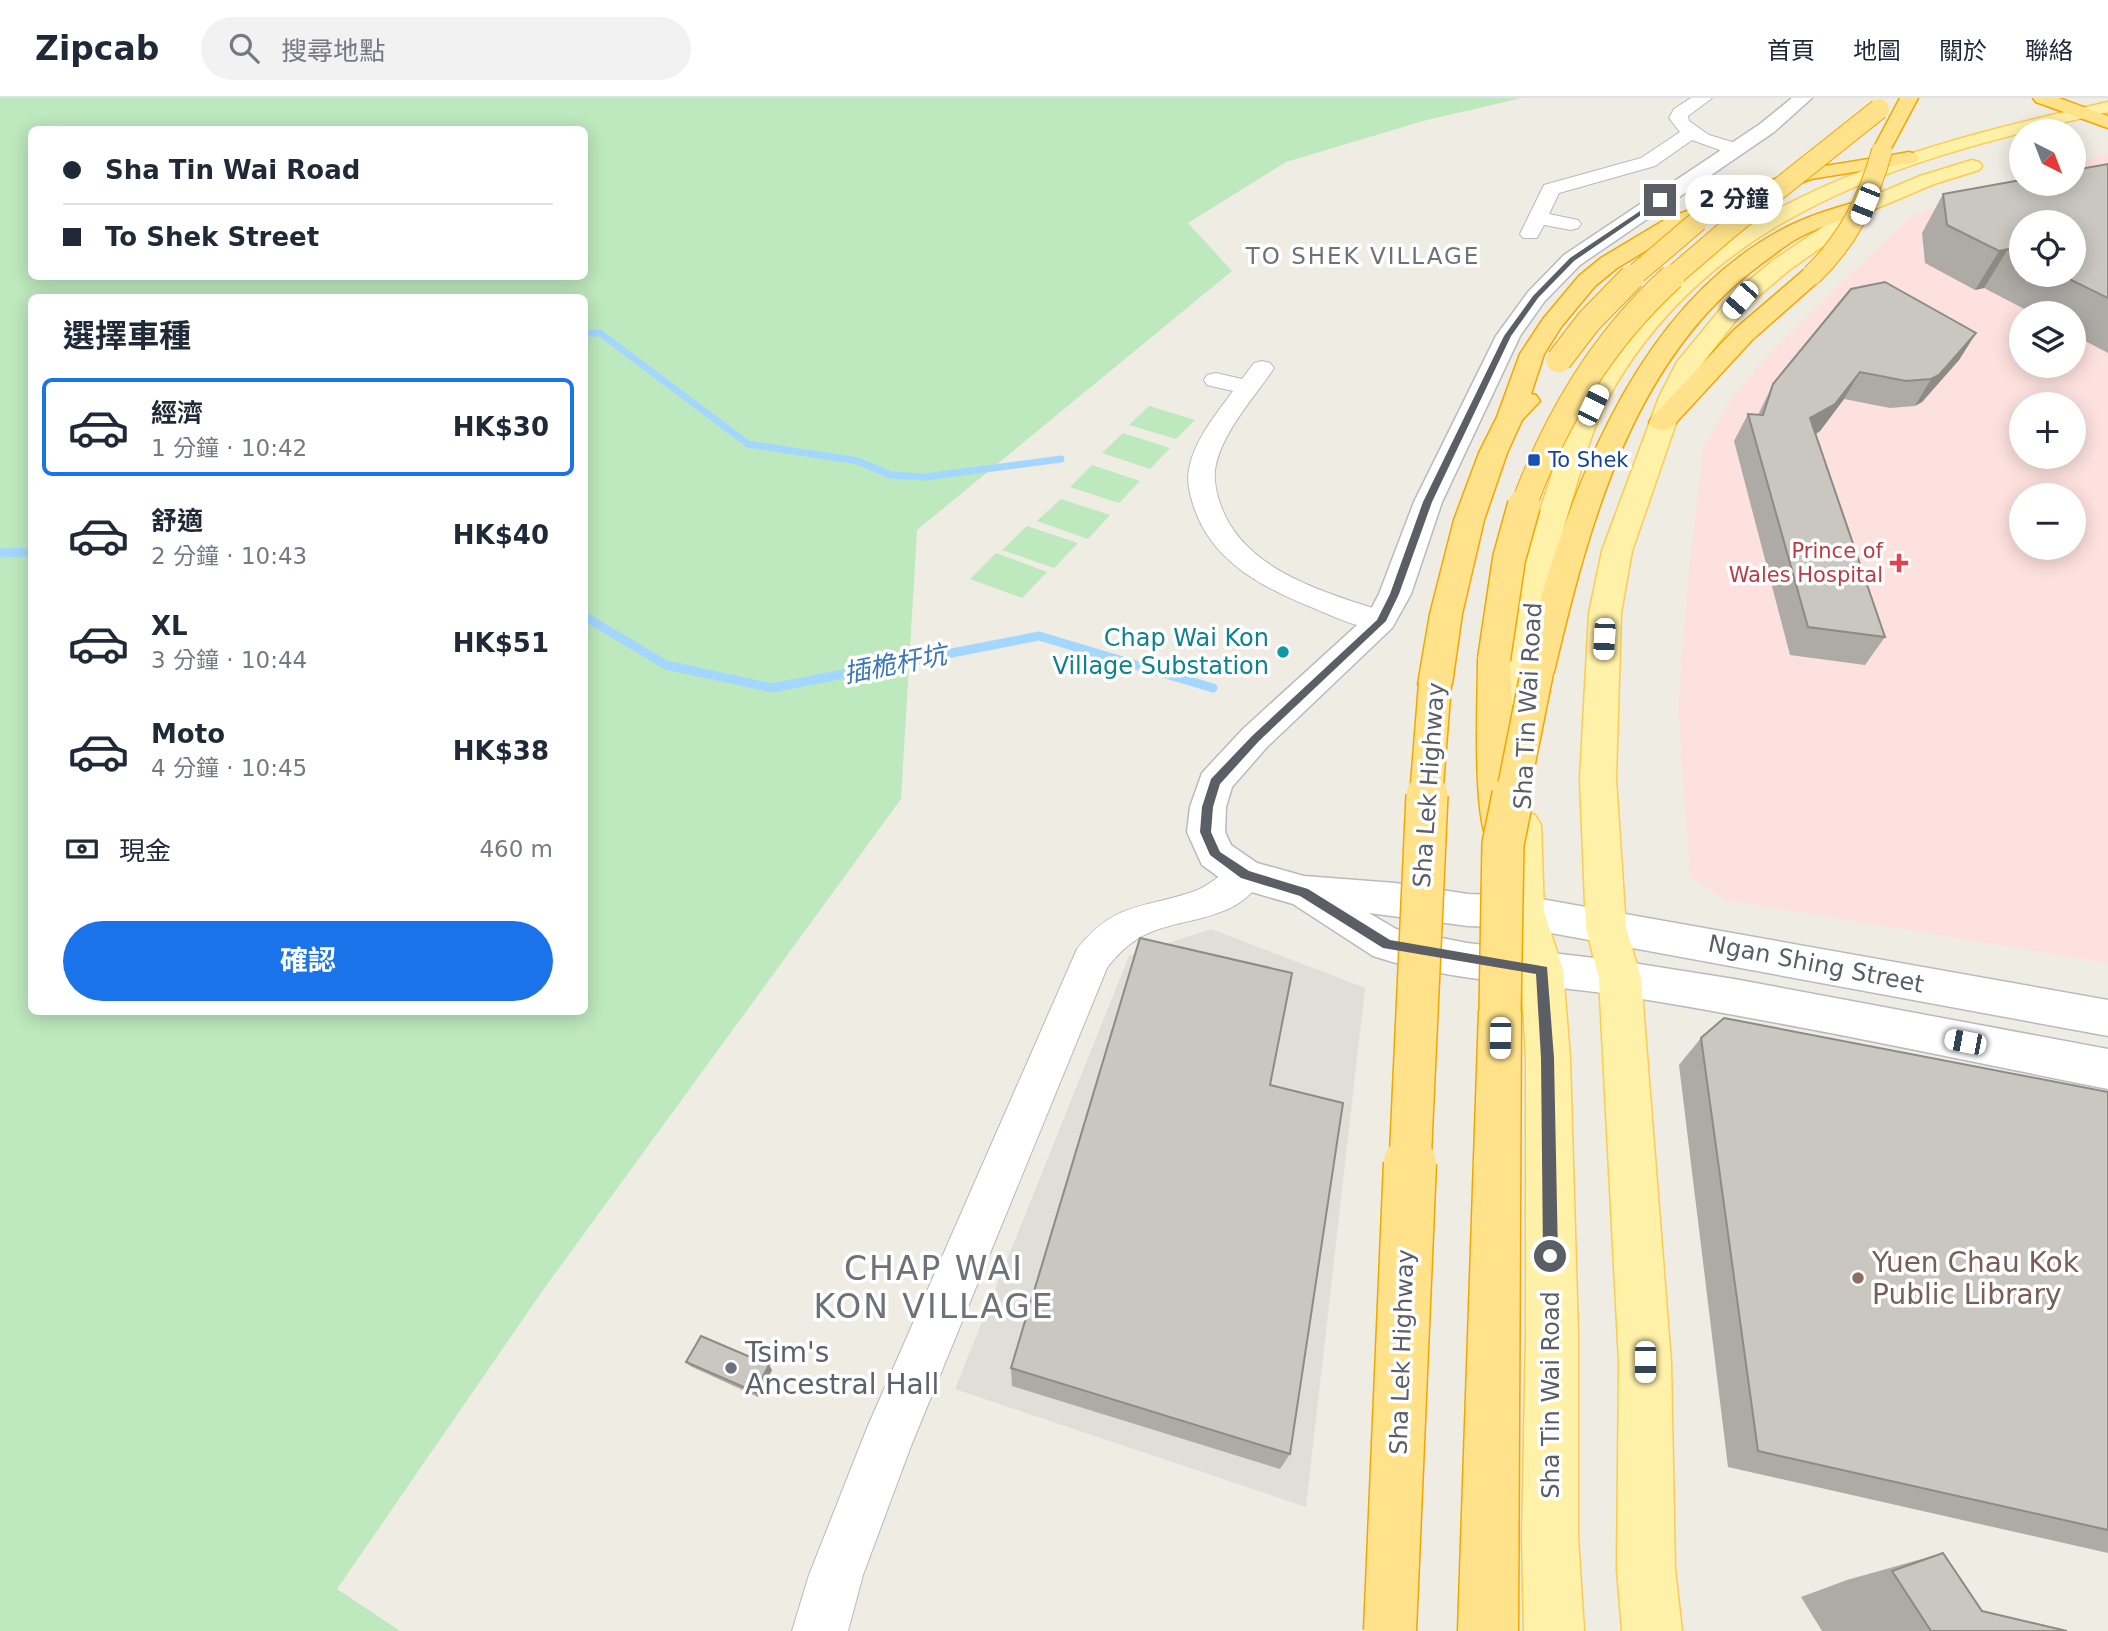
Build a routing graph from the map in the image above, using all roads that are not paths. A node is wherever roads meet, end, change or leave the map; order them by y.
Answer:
1 (1703, 98) edge
2 (1803, 98) edge
3 (1895, 98) edge
4 (1909, 98) edge
5 (2042, 98) edge
6 (2108, 107) edge
7 (2083, 113) junction
8 (2108, 116) edge
9 (2108, 122) edge
10 (1691, 133) junction
11 (1735, 149) junction
12 (1909, 158) junction
13 (1994, 160) dead end
14 (1770, 165) dead end
15 (1868, 205) junction
16 (1571, 224) dead end
17 (1216, 380) dead end
18 (1510, 417) junction
19 (1662, 422) junction
20 (1381, 621) junction
21 (1503, 844) junction
22 (1245, 875) junction
23 (1304, 892) junction
24 (1524, 912) junction
25 (1605, 928) junction
26 (1542, 970) junction
27 (1620, 978) junction
28 (2108, 1018) edge
29 (2108, 1069) edge
30 (820, 1631) edge
31 (1390, 1631) edge
32 (1488, 1631) edge
33 (1554, 1631) edge
34 (1652, 1631) edge

1 - 10 street
2 - 11 street
3 - 21 highway, bridge
4 - 19 highway, bridge
5 - 7 highway
6 - 7 main road, Sha Tin Wai Road
7 - 8 highway
7 - 9 highway
7 - 12 main road, Sha Tin Wai Road
10 - 11 street
10 - 16 street
11 - 20 street
12 - 18 highway
12 - 24 main road, Sha Tin Wai Road
13 - 15 main road
14 - 18 highway, Sha Lek Highway, bridge
15 - 19 main road
15 - 21 highway, bridge
17 - 20 street
18 - 31 highway, Sha Lek Highway, bridge
19 - 25 main road
20 - 22 street
21 - 32 highway, bridge
22 - 23 street
22 - 30 street
23 - 24 street, Ngan Shing Street
23 - 26 street, Ngan Shing Street
24 - 25 street, Ngan Shing Street
24 - 26 main road, Sha Tin Wai Road
25 - 27 main road
25 - 28 street, Ngan Shing Street
26 - 27 street, Ngan Shing Street
26 - 33 main road, Sha Tin Wai Road
27 - 29 street, Ngan Shing Street
27 - 34 main road

